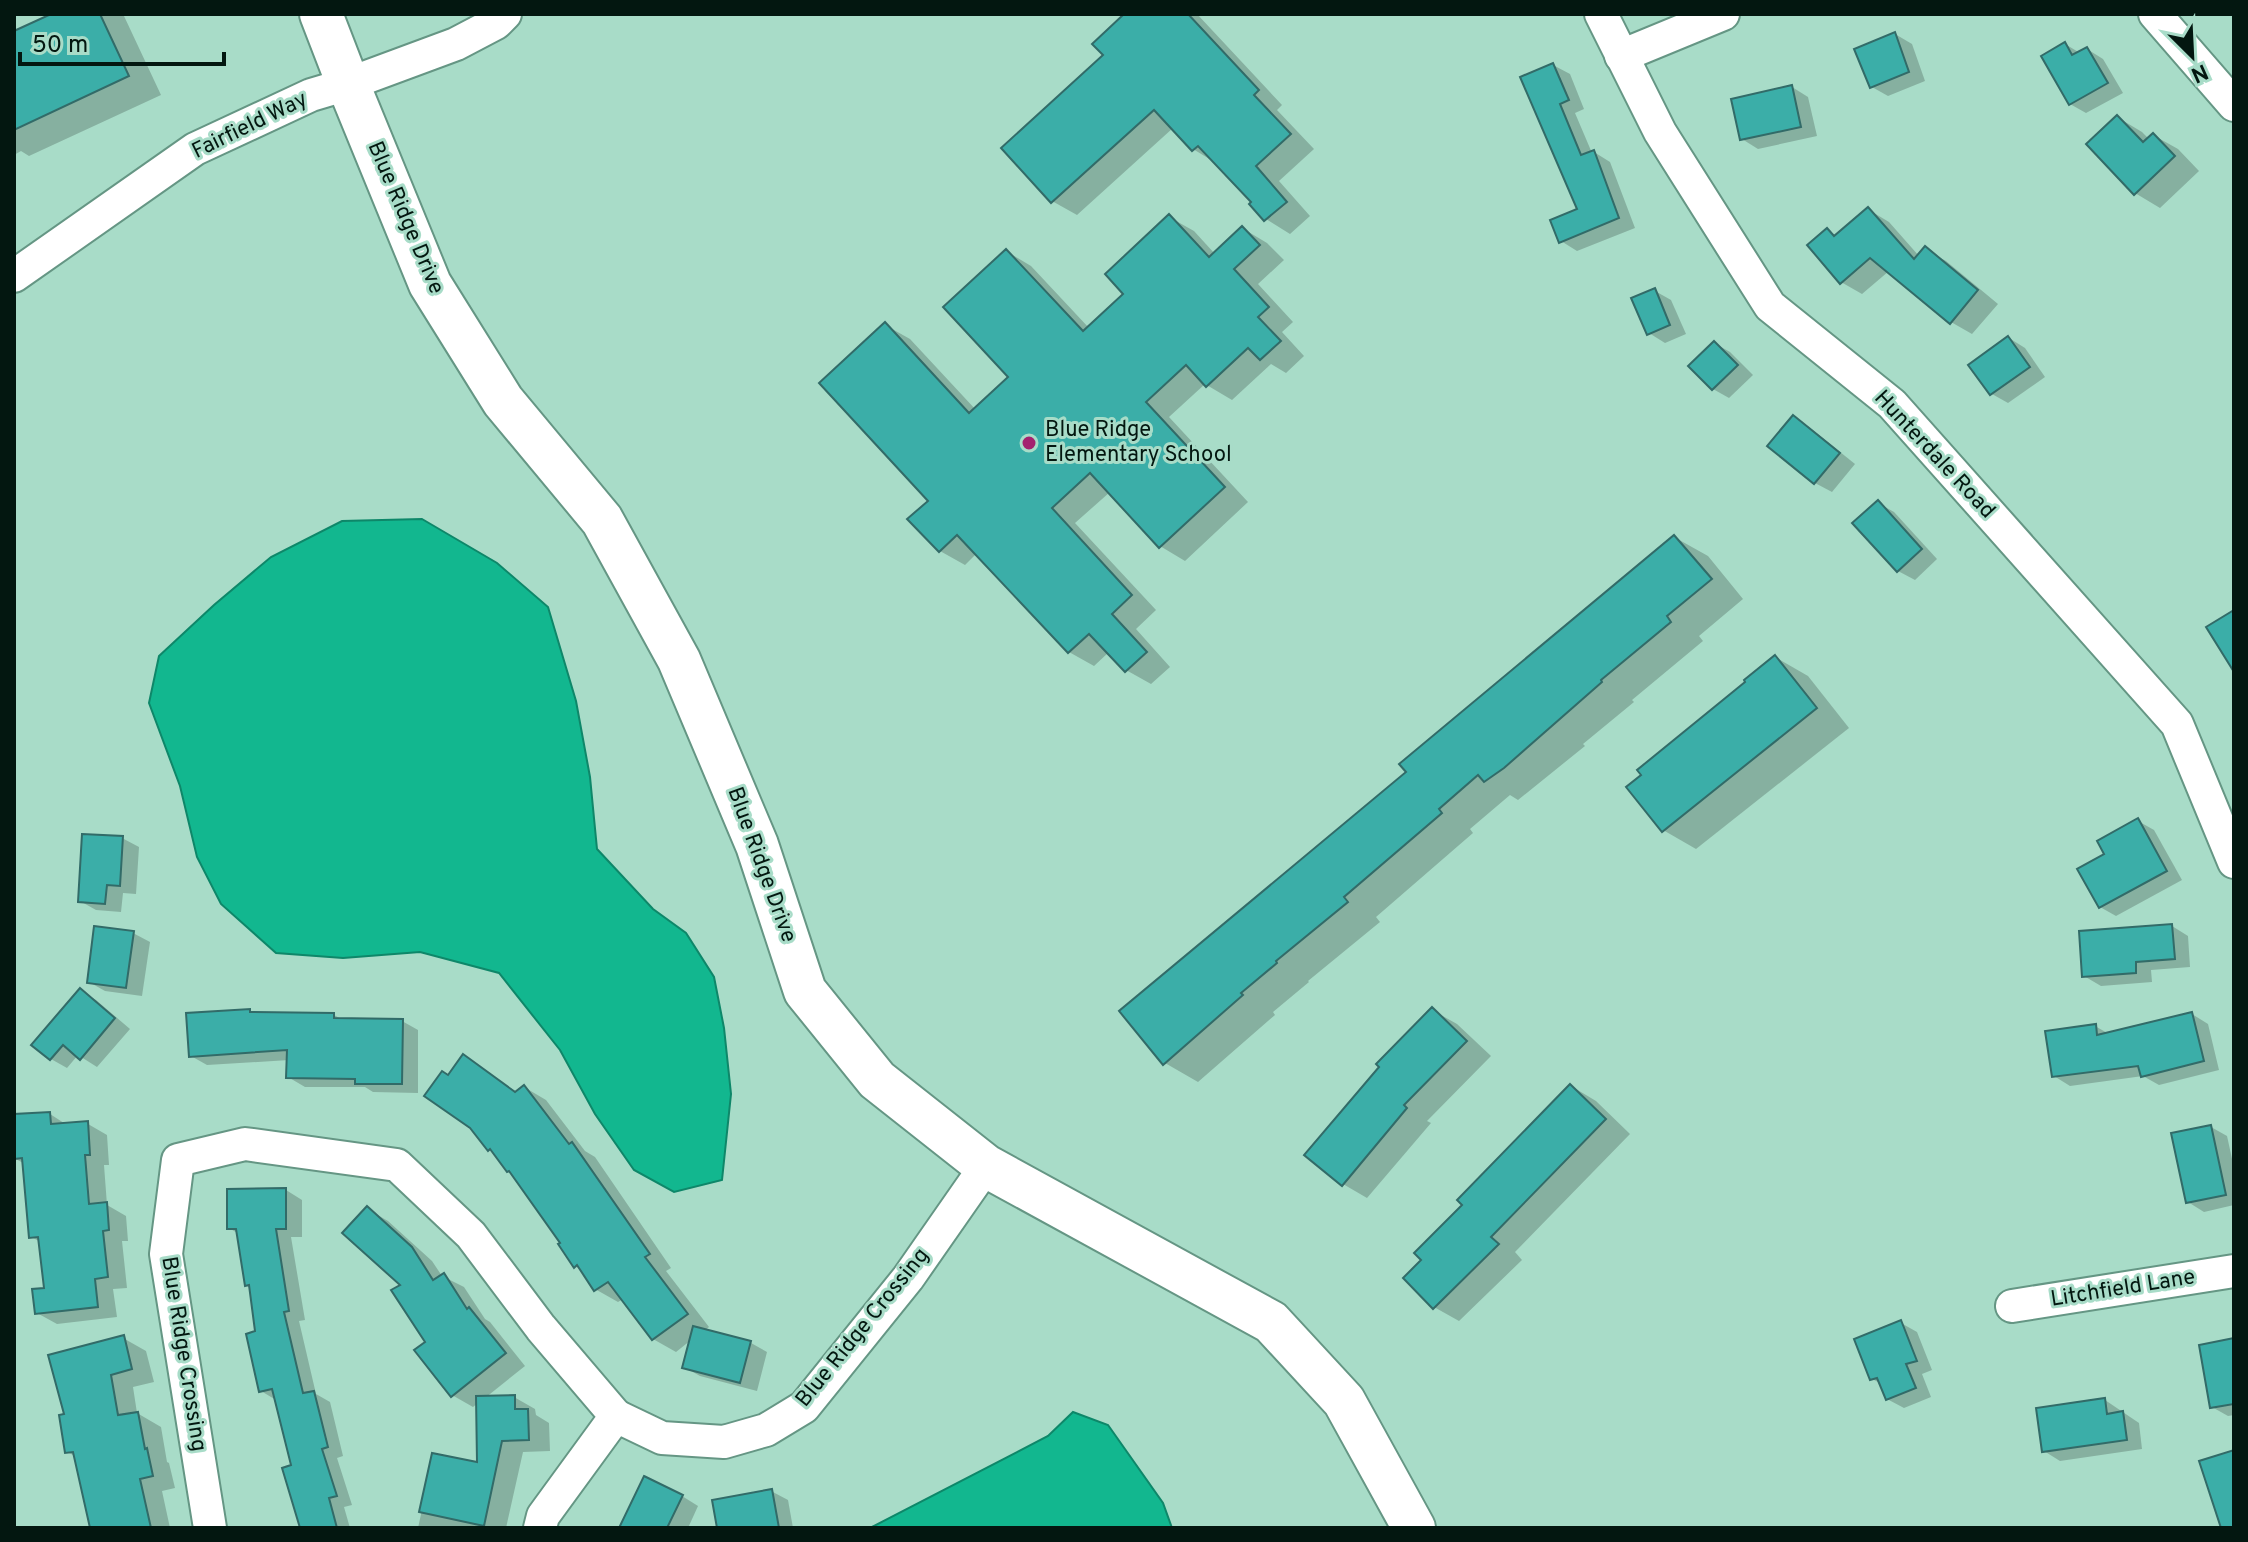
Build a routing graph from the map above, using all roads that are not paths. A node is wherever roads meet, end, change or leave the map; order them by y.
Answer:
1 (321, 14) edge
2 (505, 14) edge
3 (1601, 14) edge
4 (1723, 14) edge
5 (2155, 14) edge
6 (1621, 56) junction
7 (348, 84) junction
8 (2234, 105) edge
9 (14, 276) edge
10 (2234, 862) edge
11 (986, 1166) junction
12 (2234, 1271) edge
13 (2012, 1306) dead end
14 (616, 1416) junction
15 (210, 1528) edge
16 (540, 1528) edge
17 (1414, 1528) edge

1 - 7 street, Blue Ridge Drive
2 - 7 street, Fairfield Way
3 - 6 street, Hunterdale Road
4 - 6 street
5 - 8 street
6 - 10 street, Hunterdale Road
7 - 9 street, Fairfield Way
7 - 11 street, Blue Ridge Drive
11 - 14 street, Blue Ridge Crossing
11 - 17 street, Blue Ridge Drive
12 - 13 street, Litchfield Lane
14 - 15 street, Blue Ridge Crossing
14 - 16 street

